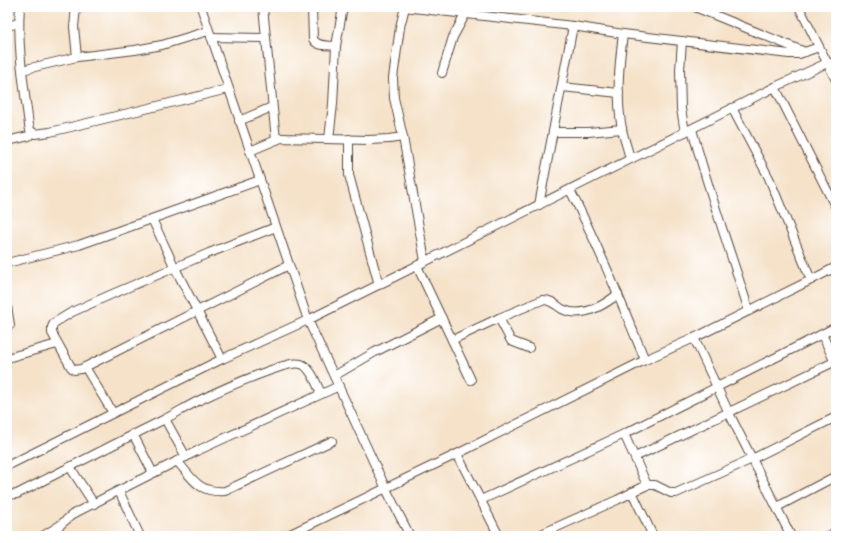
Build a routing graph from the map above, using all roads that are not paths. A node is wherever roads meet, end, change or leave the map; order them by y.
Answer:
1 (20, 7) edge
2 (76, 7) edge
3 (201, 7) edge
4 (263, 7) edge
5 (312, 7) edge
6 (342, 7) edge
7 (405, 7) edge
8 (695, 7) edge
9 (798, 7) edge
10 (466, 14) junction
11 (19, 23) junction
12 (7, 26) edge
13 (573, 26) junction
14 (210, 34) junction
15 (623, 34) junction
16 (266, 38) junction
17 (682, 41) junction
18 (336, 46) junction
19 (819, 47) junction
20 (805, 52) junction
21 (77, 57) junction
22 (827, 63) junction
23 (836, 63) edge
24 (22, 70) junction
25 (442, 73) dead end
26 (836, 80) edge
27 (562, 87) junction
28 (775, 87) junction
29 (228, 89) junction
30 (619, 93) junction
31 (272, 107) junction
32 (732, 108) junction
33 (239, 121) junction
34 (622, 129) junction
35 (689, 130) junction
36 (553, 132) junction
37 (32, 133) junction
38 (403, 137) junction
39 (328, 139) junction
40 (276, 140) junction
41 (349, 140) junction
42 (7, 141) edge
43 (250, 151) junction
44 (630, 159) junction
45 (260, 180) junction
46 (570, 190) junction
47 (539, 205) junction
48 (836, 208) edge
49 (152, 219) junction
50 (276, 227) junction
51 (425, 261) junction
52 (7, 263) edge
53 (289, 265) junction
54 (416, 266) junction
55 (836, 267) edge
56 (174, 268) junction
57 (811, 280) junction
58 (379, 285) junction
59 (618, 294) junction
60 (7, 306) edge
61 (196, 311) junction
62 (749, 311) junction
63 (442, 318) junction
64 (499, 318) junction
65 (308, 320) junction
66 (10, 325) dead end
67 (836, 327) edge
68 (822, 334) junction
69 (694, 338) junction
70 (452, 340) junction
71 (57, 344) junction
72 (529, 348) dead end
73 (7, 358) edge
74 (222, 359) junction
75 (644, 360) junction
76 (836, 363) edge
77 (85, 367) junction
78 (334, 376) junction
79 (471, 380) dead end
80 (339, 386) junction
81 (716, 387) junction
82 (321, 394) junction
83 (113, 413) junction
84 (729, 413) junction
85 (836, 417) edge
86 (165, 419) junction
87 (133, 434) junction
88 (624, 434) junction
89 (332, 441) dead end
90 (457, 454) junction
91 (186, 456) junction
92 (635, 456) junction
93 (752, 459) junction
94 (177, 461) junction
95 (7, 466) edge
96 (70, 467) junction
97 (153, 473) junction
98 (836, 476) edge
99 (647, 484) junction
100 (386, 489) junction
101 (119, 491) junction
102 (632, 492) junction
103 (7, 495) edge
104 (481, 500) junction
105 (94, 504) junction
106 (777, 507) junction
107 (836, 532) edge
108 (44, 536) edge
109 (140, 536) edge
110 (286, 536) edge
111 (410, 536) edge
112 (499, 536) edge
113 (537, 536) edge
114 (653, 536) edge
115 (791, 536) edge
116 (828, 536) edge

1 - 11 street
2 - 21 street
3 - 14 street
4 - 16 street
5 - 18 street
6 - 18 street
7 - 10 street
7 - 38 street
8 - 20 street
9 - 19 street
10 - 13 street
10 - 25 street
11 - 12 street
11 - 24 street
13 - 15 street
13 - 27 street
14 - 16 street
14 - 21 street
14 - 29 street
15 - 17 street
15 - 30 street
16 - 31 street
17 - 20 street
17 - 35 street
18 - 39 street
19 - 20 street
19 - 22 street
21 - 24 street
22 - 23 street
22 - 26 street
22 - 28 street
24 - 37 street
27 - 30 street
27 - 36 street
28 - 32 street
28 - 48 street
29 - 33 street
29 - 37 street
30 - 34 street
31 - 33 street
31 - 40 street
32 - 35 street
32 - 57 street
33 - 43 street
34 - 36 street
34 - 44 street
35 - 44 street
35 - 62 street
36 - 47 street
37 - 42 street
38 - 41 street
38 - 51 street
39 - 40 street
39 - 41 street
40 - 43 street
41 - 58 street
43 - 45 street
44 - 46 street
45 - 49 street
45 - 50 street
46 - 47 street
46 - 59 street
47 - 51 street
49 - 52 street
49 - 56 street
50 - 53 street
50 - 56 street
51 - 54 street
53 - 61 street
53 - 65 street
54 - 58 street
54 - 63 street
55 - 57 street
56 - 61 street
56 - 71 street
57 - 62 street
58 - 65 street
59 - 64 street
59 - 75 street
60 - 66 street
61 - 74 street
61 - 77 street
62 - 69 street
63 - 70 street
63 - 78 street
64 - 70 street
64 - 72 street
65 - 74 street
65 - 78 street
67 - 68 street
68 - 76 street
68 - 81 street
69 - 75 street
69 - 81 street
70 - 79 street
71 - 73 street
71 - 77 street
74 - 83 street
75 - 90 street
76 - 84 street
77 - 83 street
78 - 80 street
80 - 82 street
80 - 100 street
81 - 84 street
81 - 88 street
82 - 86 street
82 - 91 street
83 - 95 street
84 - 92 street
84 - 93 street
85 - 93 street
86 - 87 street
86 - 91 street
87 - 96 street
87 - 97 street
88 - 92 street
88 - 104 street
89 - 94 street
90 - 100 street
90 - 104 street
91 - 94 street
92 - 99 street
93 - 99 street
93 - 106 street
94 - 97 street
96 - 103 street
96 - 105 street
97 - 101 street
98 - 106 street
99 - 102 street
100 - 110 street
100 - 111 street
101 - 105 street
101 - 109 street
102 - 113 street
102 - 114 street
104 - 112 street
105 - 108 street
106 - 115 street
107 - 116 street

